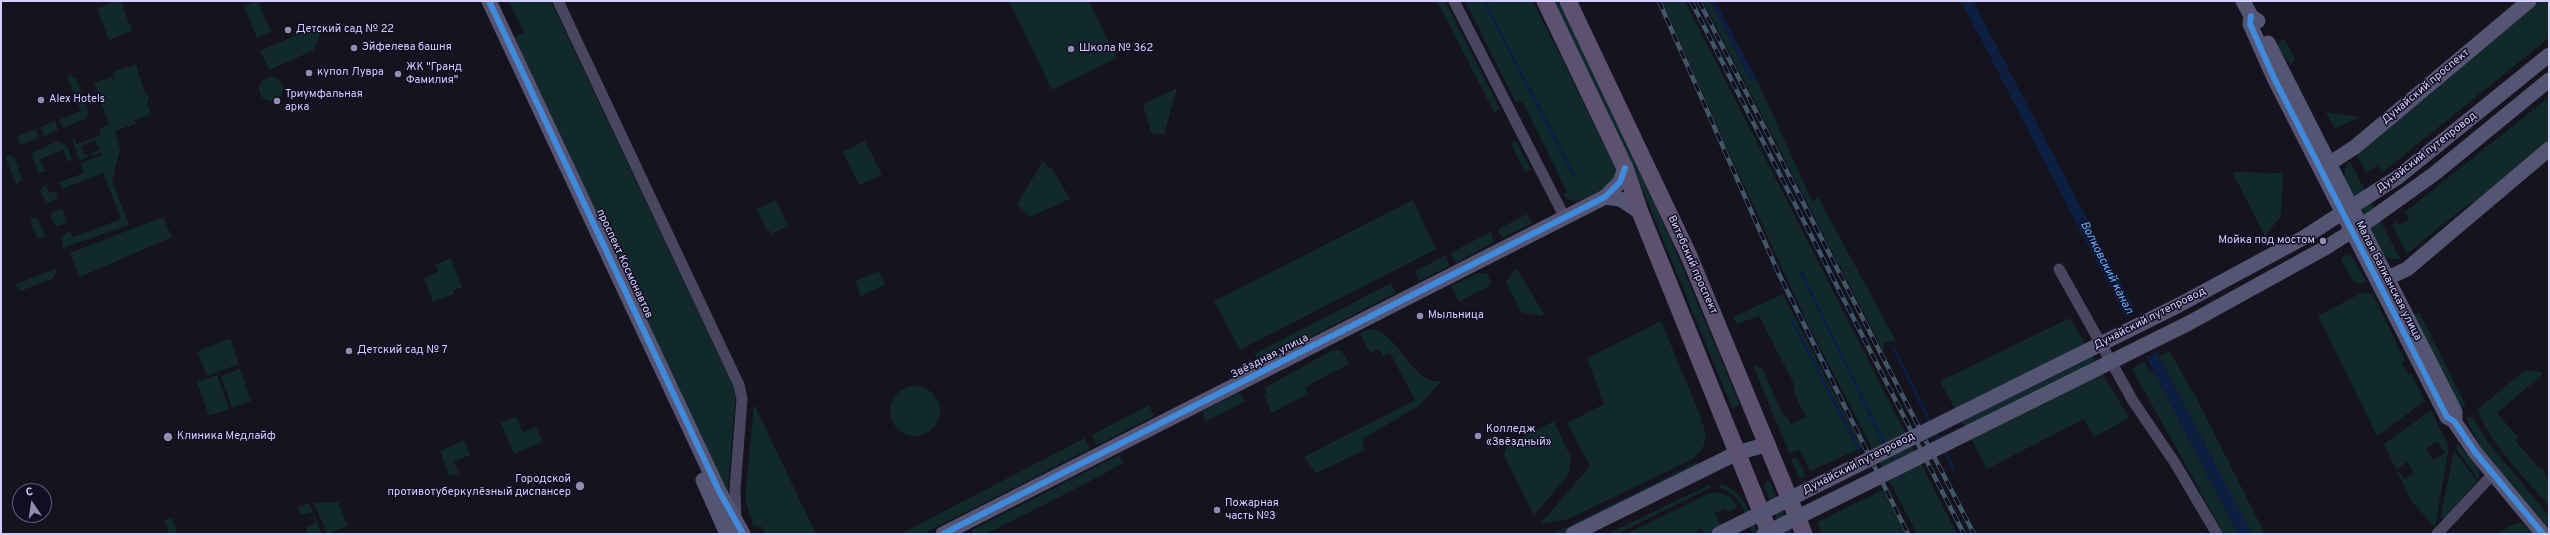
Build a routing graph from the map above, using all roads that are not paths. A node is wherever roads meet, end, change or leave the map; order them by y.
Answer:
1 (478, 1) edge
2 (489, 1) edge
3 (558, 1) edge
4 (1454, 1) edge
5 (1545, 1) edge
6 (1568, 1) edge
7 (2243, 1) edge
8 (2529, 1) edge
9 (2549, 55) edge
10 (2549, 80) edge
11 (2549, 149) edge
12 (2325, 167) junction
13 (1625, 168) junction
14 (1605, 197) junction
15 (1640, 212) junction
16 (1565, 218) junction
17 (2059, 269) dead end
18 (2383, 280) junction
19 (1768, 444) junction
20 (1739, 457) junction
21 (2493, 474) junction
22 (736, 519) junction
23 (727, 534) edge
24 (743, 534) edge
25 (944, 534) edge
26 (1573, 534) edge
27 (1596, 534) edge
28 (1719, 534) edge
29 (1764, 534) edge
30 (1770, 534) edge
31 (1804, 534) edge
32 (2217, 534) edge
33 (2437, 534) edge
34 (2543, 534) edge

1 - 23 street, проспект Космонавтов
2 - 22 street, проспект Космонавтов
3 - 22 street
4 - 16 street
5 - 13 main road
6 - 19 main road, Витебский проспект
7 - 12 street, Малая Балканская улица
8 - 12 street, Дунайский проспект
9 - 28 street, Дунайский путепровод, bridge
10 - 29 street, Дунайский путепровод, bridge
11 - 18 street
12 - 18 street, Малая Балканская улица
13 - 14 street, Звёздная улица
13 - 15 main road
14 - 15 street
14 - 16 street, Звёздная улица
15 - 20 main road
16 - 25 street, Звёздная улица
17 - 32 street
18 - 21 street, Малая Балканская улица
19 - 20 street
19 - 31 main road, Витебский проспект
20 - 26 street
20 - 27 street
20 - 30 main road
21 - 33 street
21 - 34 street, Малая Балканская улица
22 - 24 street, проспект Космонавтов

